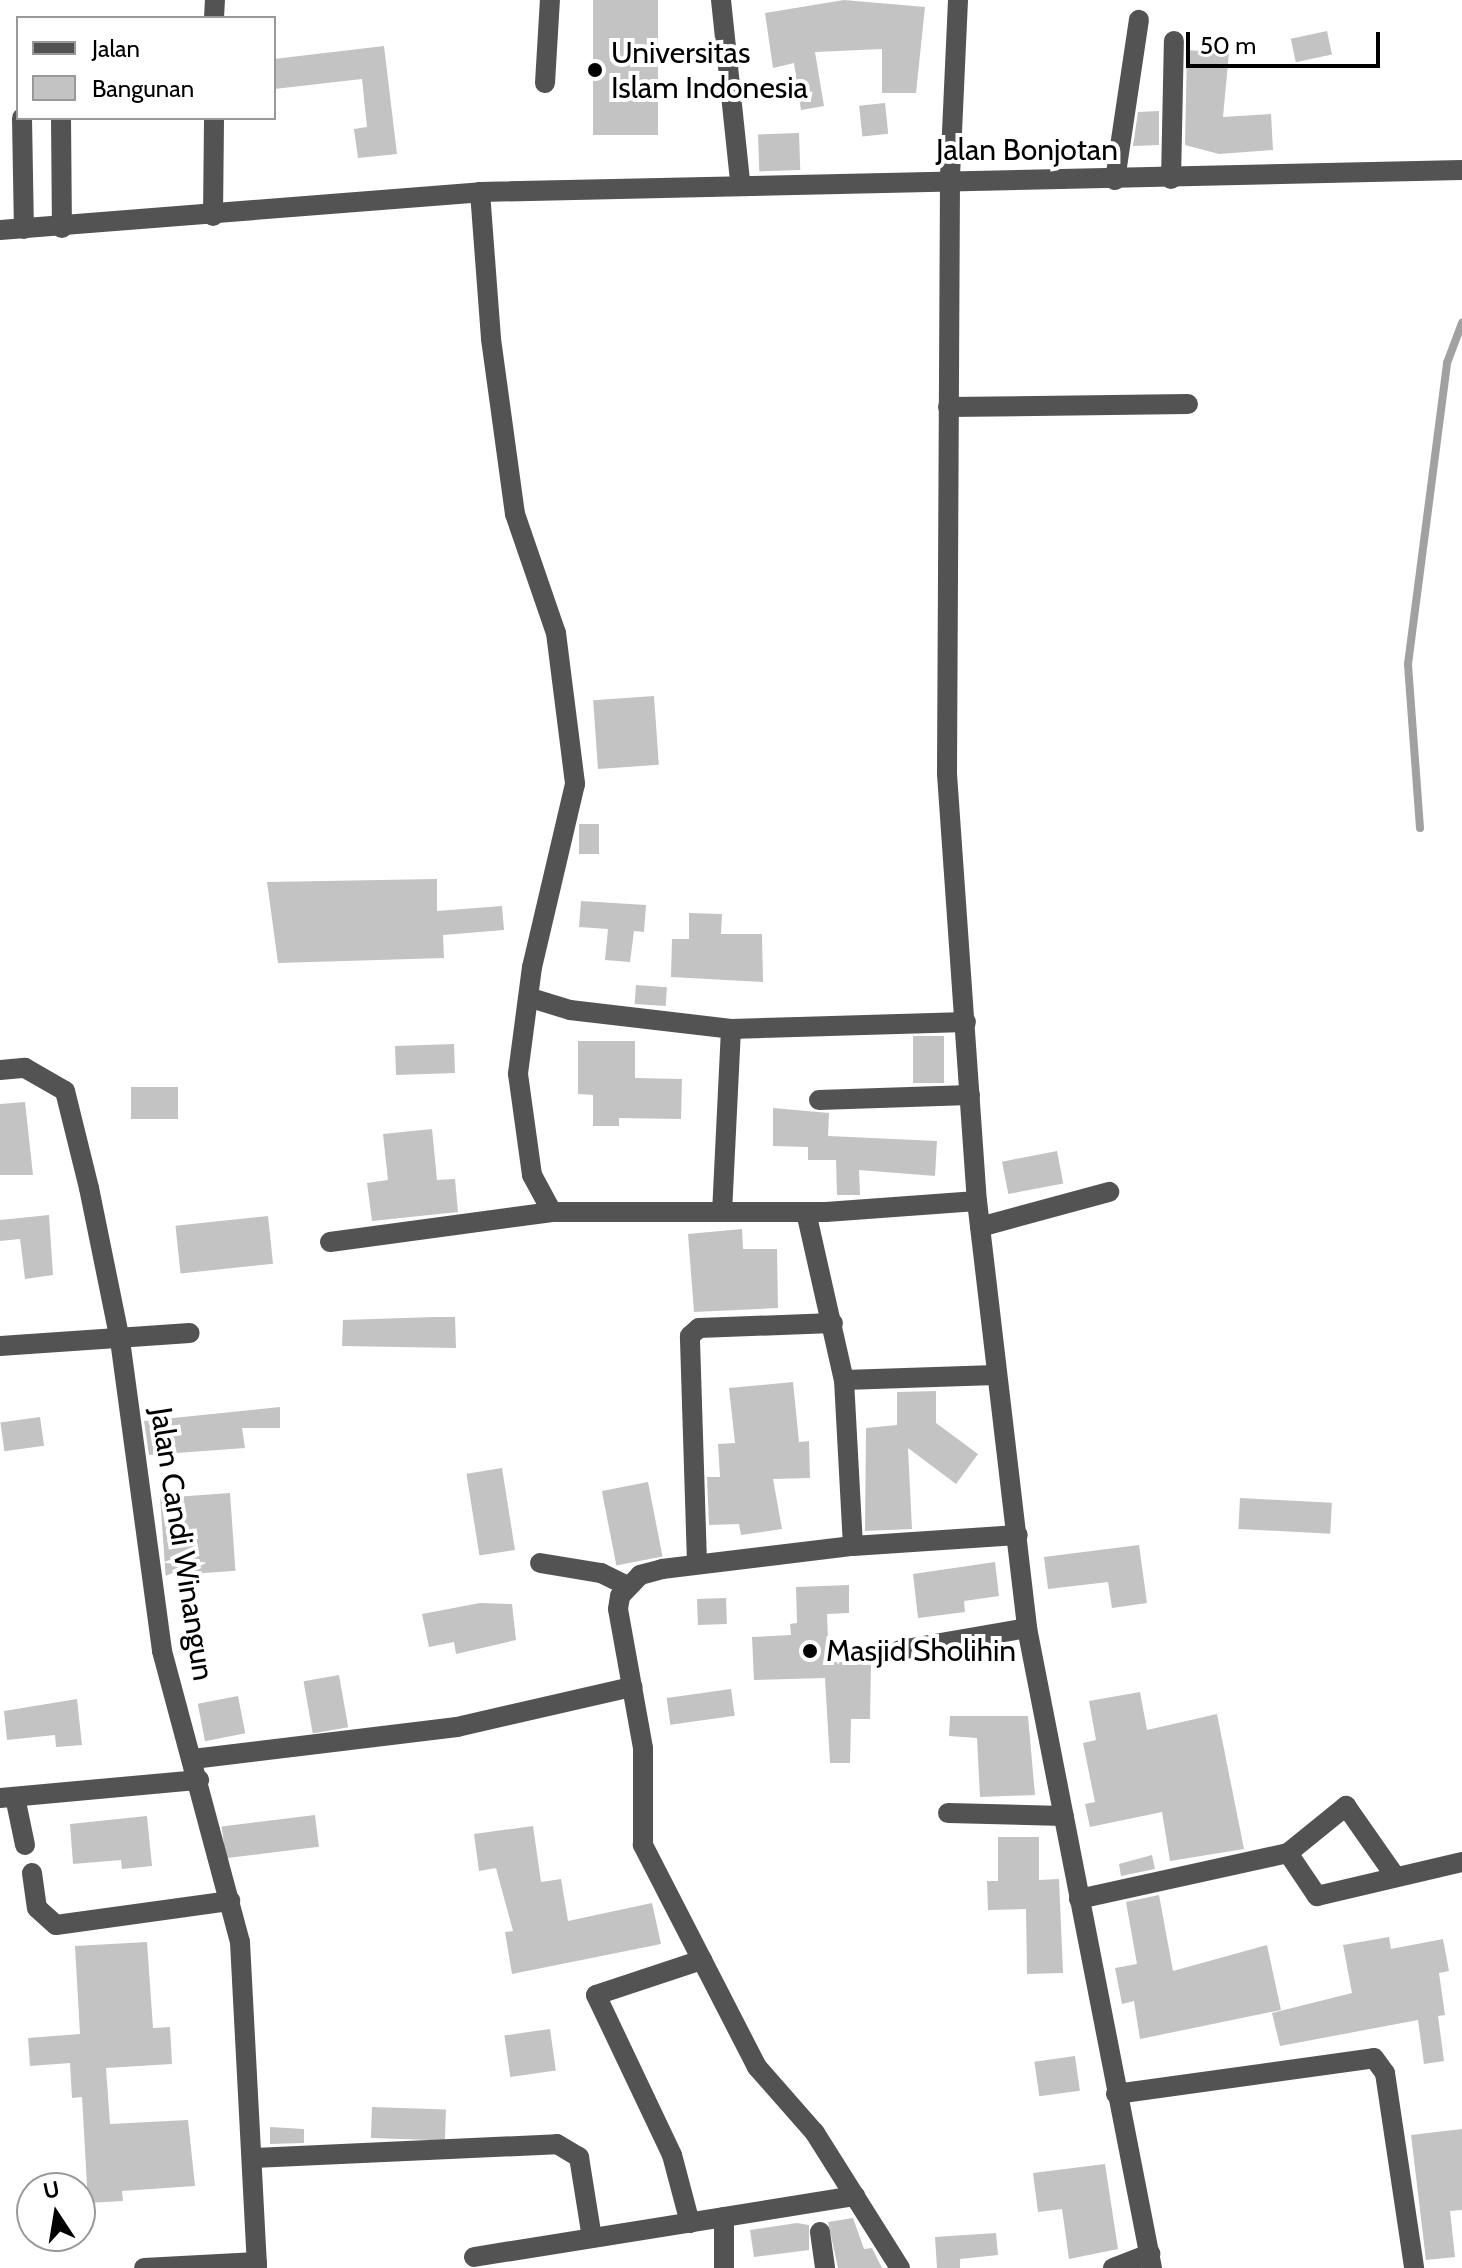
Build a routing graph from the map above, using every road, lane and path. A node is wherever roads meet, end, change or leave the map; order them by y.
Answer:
1 (550, 0) edge
2 (721, 0) edge
3 (958, 0) edge
4 (1139, 20) dead end
5 (1174, 41) dead end
6 (545, 83) dead end
7 (22, 120) edge
8 (61, 120) edge
9 (214, 120) edge
10 (1462, 170) edge
11 (950, 179) junction
12 (1171, 179) junction
13 (1115, 180) junction
14 (740, 182) junction
15 (480, 192) junction
16 (213, 216) junction
17 (62, 228) junction
18 (24, 229) junction
19 (0, 230) edge
20 (1188, 404) dead end
21 (948, 407) junction
22 (531, 998) junction
23 (966, 1022) junction
24 (731, 1029) junction
25 (0, 1070) edge
26 (970, 1095) junction
27 (819, 1100) dead end
28 (1109, 1192) dead end
29 (977, 1201) junction
30 (722, 1210) junction
31 (552, 1212) junction
32 (806, 1212) junction
33 (980, 1227) junction
34 (330, 1242) dead end
35 (833, 1323) junction
36 (190, 1333) dead end
37 (120, 1340) junction
38 (0, 1346) edge
39 (996, 1375) junction
40 (844, 1380) junction
41 (1018, 1535) junction
42 (853, 1546) junction
43 (540, 1563) dead end
44 (697, 1563) junction
45 (628, 1586) junction
46 (1027, 1628) junction
47 (900, 1650) dead end
48 (632, 1687) junction
49 (193, 1759) junction
50 (199, 1780) junction
51 (8, 1797) edge
52 (948, 1813) dead end
53 (1064, 1816) junction
54 (25, 1845) dead end
55 (1288, 1853) junction
56 (1462, 1863) edge
57 (32, 1873) dead end
58 (1395, 1876) junction
59 (1079, 1899) junction
60 (230, 1901) junction
61 (702, 1960) junction
62 (1116, 2094) junction
63 (253, 2158) junction
64 (855, 2196) junction
65 (724, 2217) junction
66 (690, 2223) junction
67 (820, 2232) dead end
68 (592, 2238) junction
69 (474, 2257) dead end
70 (1151, 2261) edge
71 (257, 2265) edge
72 (144, 2268) edge
73 (724, 2268) edge
74 (825, 2268) edge
75 (900, 2268) edge
76 (1113, 2268) edge
77 (1414, 2268) edge

1 - 6 street
2 - 14 street
3 - 11 street
4 - 13 street
5 - 12 street
7 - 18 street
8 - 17 street
9 - 16 street
10 - 12 street, Jalan Bonjotan
11 - 13 street, Jalan Bonjotan
11 - 14 street, Jalan Bonjotan
11 - 21 street
12 - 13 street, Jalan Bonjotan
14 - 15 street, Jalan Bonjotan
15 - 16 street, Jalan Bonjotan
15 - 22 street
16 - 17 street, Jalan Bonjotan
17 - 18 street, Jalan Bonjotan
18 - 19 street, Jalan Bonjotan
20 - 21 street
21 - 23 street
22 - 24 street
22 - 31 street
23 - 24 street
23 - 26 street
24 - 30 street
25 - 37 street, Jalan Candi Winangun
26 - 27 street
26 - 29 street
28 - 33 street
29 - 32 street
29 - 33 street
30 - 31 street
30 - 32 street
31 - 34 street
32 - 35 street
33 - 39 street
35 - 40 street
35 - 44 street
36 - 37 street
37 - 38 street
37 - 49 street, Jalan Candi Winangun
39 - 40 street
39 - 41 street
40 - 42 street
41 - 42 street
41 - 46 street
42 - 44 street
43 - 45 street
44 - 45 street
45 - 48 street
46 - 47 street
46 - 53 street
48 - 49 street
48 - 61 street
49 - 50 street, Jalan Candi Winangun
50 - 51 street
50 - 60 street, Jalan Candi Winangun
51 - 54 street
52 - 53 street
53 - 59 street
55 - 58 street
55 - 58 street
55 - 59 street
56 - 58 street
57 - 60 street
59 - 62 street
60 - 63 street, Jalan Candi Winangun
61 - 64 street
61 - 66 street
62 - 70 street
62 - 77 street
63 - 68 street
63 - 71 street, Jalan Candi Winangun
64 - 65 street
64 - 75 street
65 - 66 street
65 - 73 street
66 - 68 street
67 - 74 street
68 - 69 street
70 - 76 street
71 - 72 street

